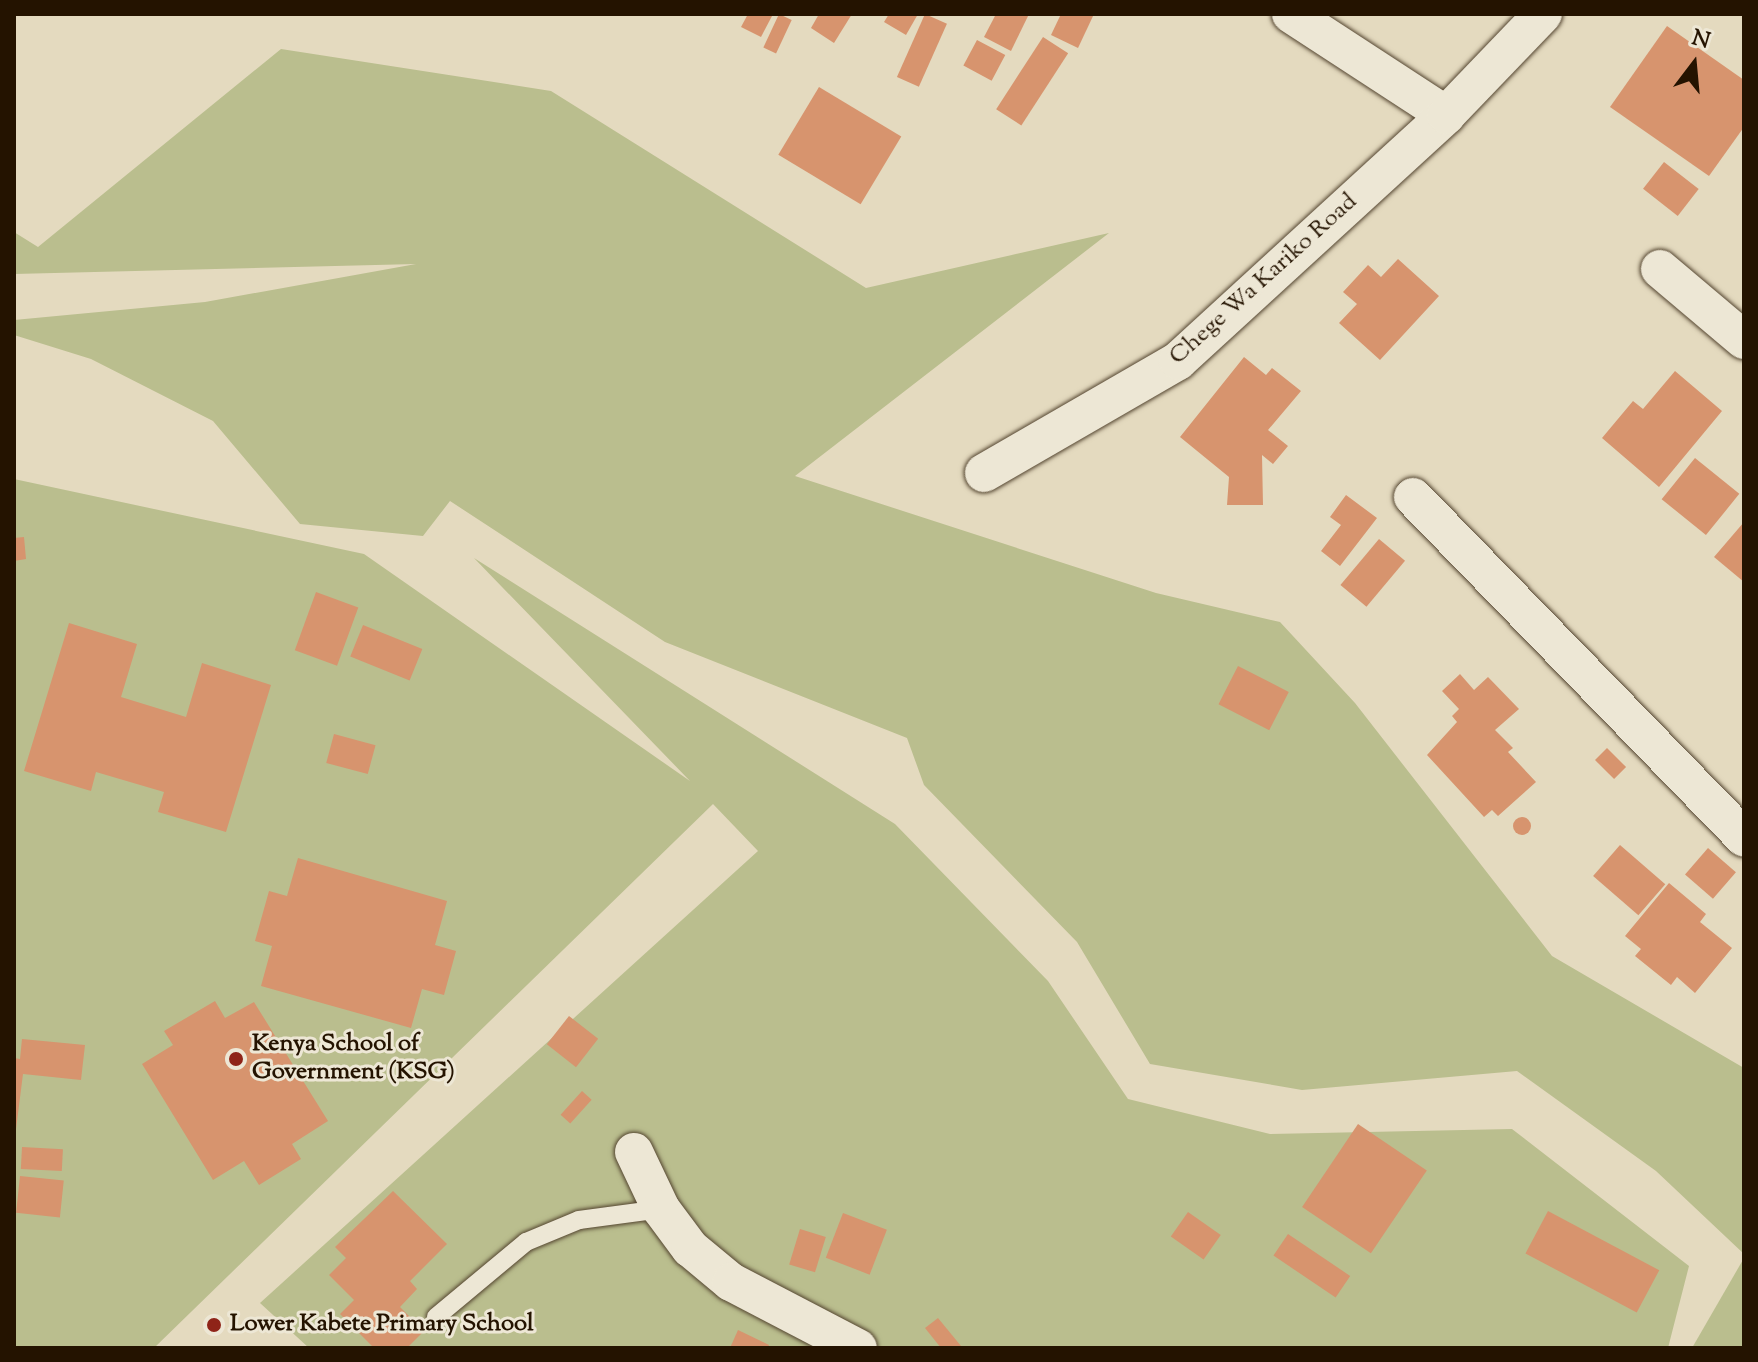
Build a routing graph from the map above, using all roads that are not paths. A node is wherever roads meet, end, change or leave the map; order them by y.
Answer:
1 (1291, 14) edge
2 (1543, 14) edge
3 (1446, 115) junction
4 (1660, 269) dead end
5 (1744, 340) edge
6 (984, 473) dead end
7 (1413, 497) dead end
8 (1744, 837) edge
9 (634, 1152) dead end
10 (661, 1209) junction
11 (436, 1317) dead end
12 (858, 1348) edge

1 - 3 street
2 - 3 street, Chege Wa Kariko Road
3 - 6 street, Chege Wa Kariko Road
4 - 5 street
7 - 8 street
9 - 10 street
10 - 11 lane
10 - 12 street

